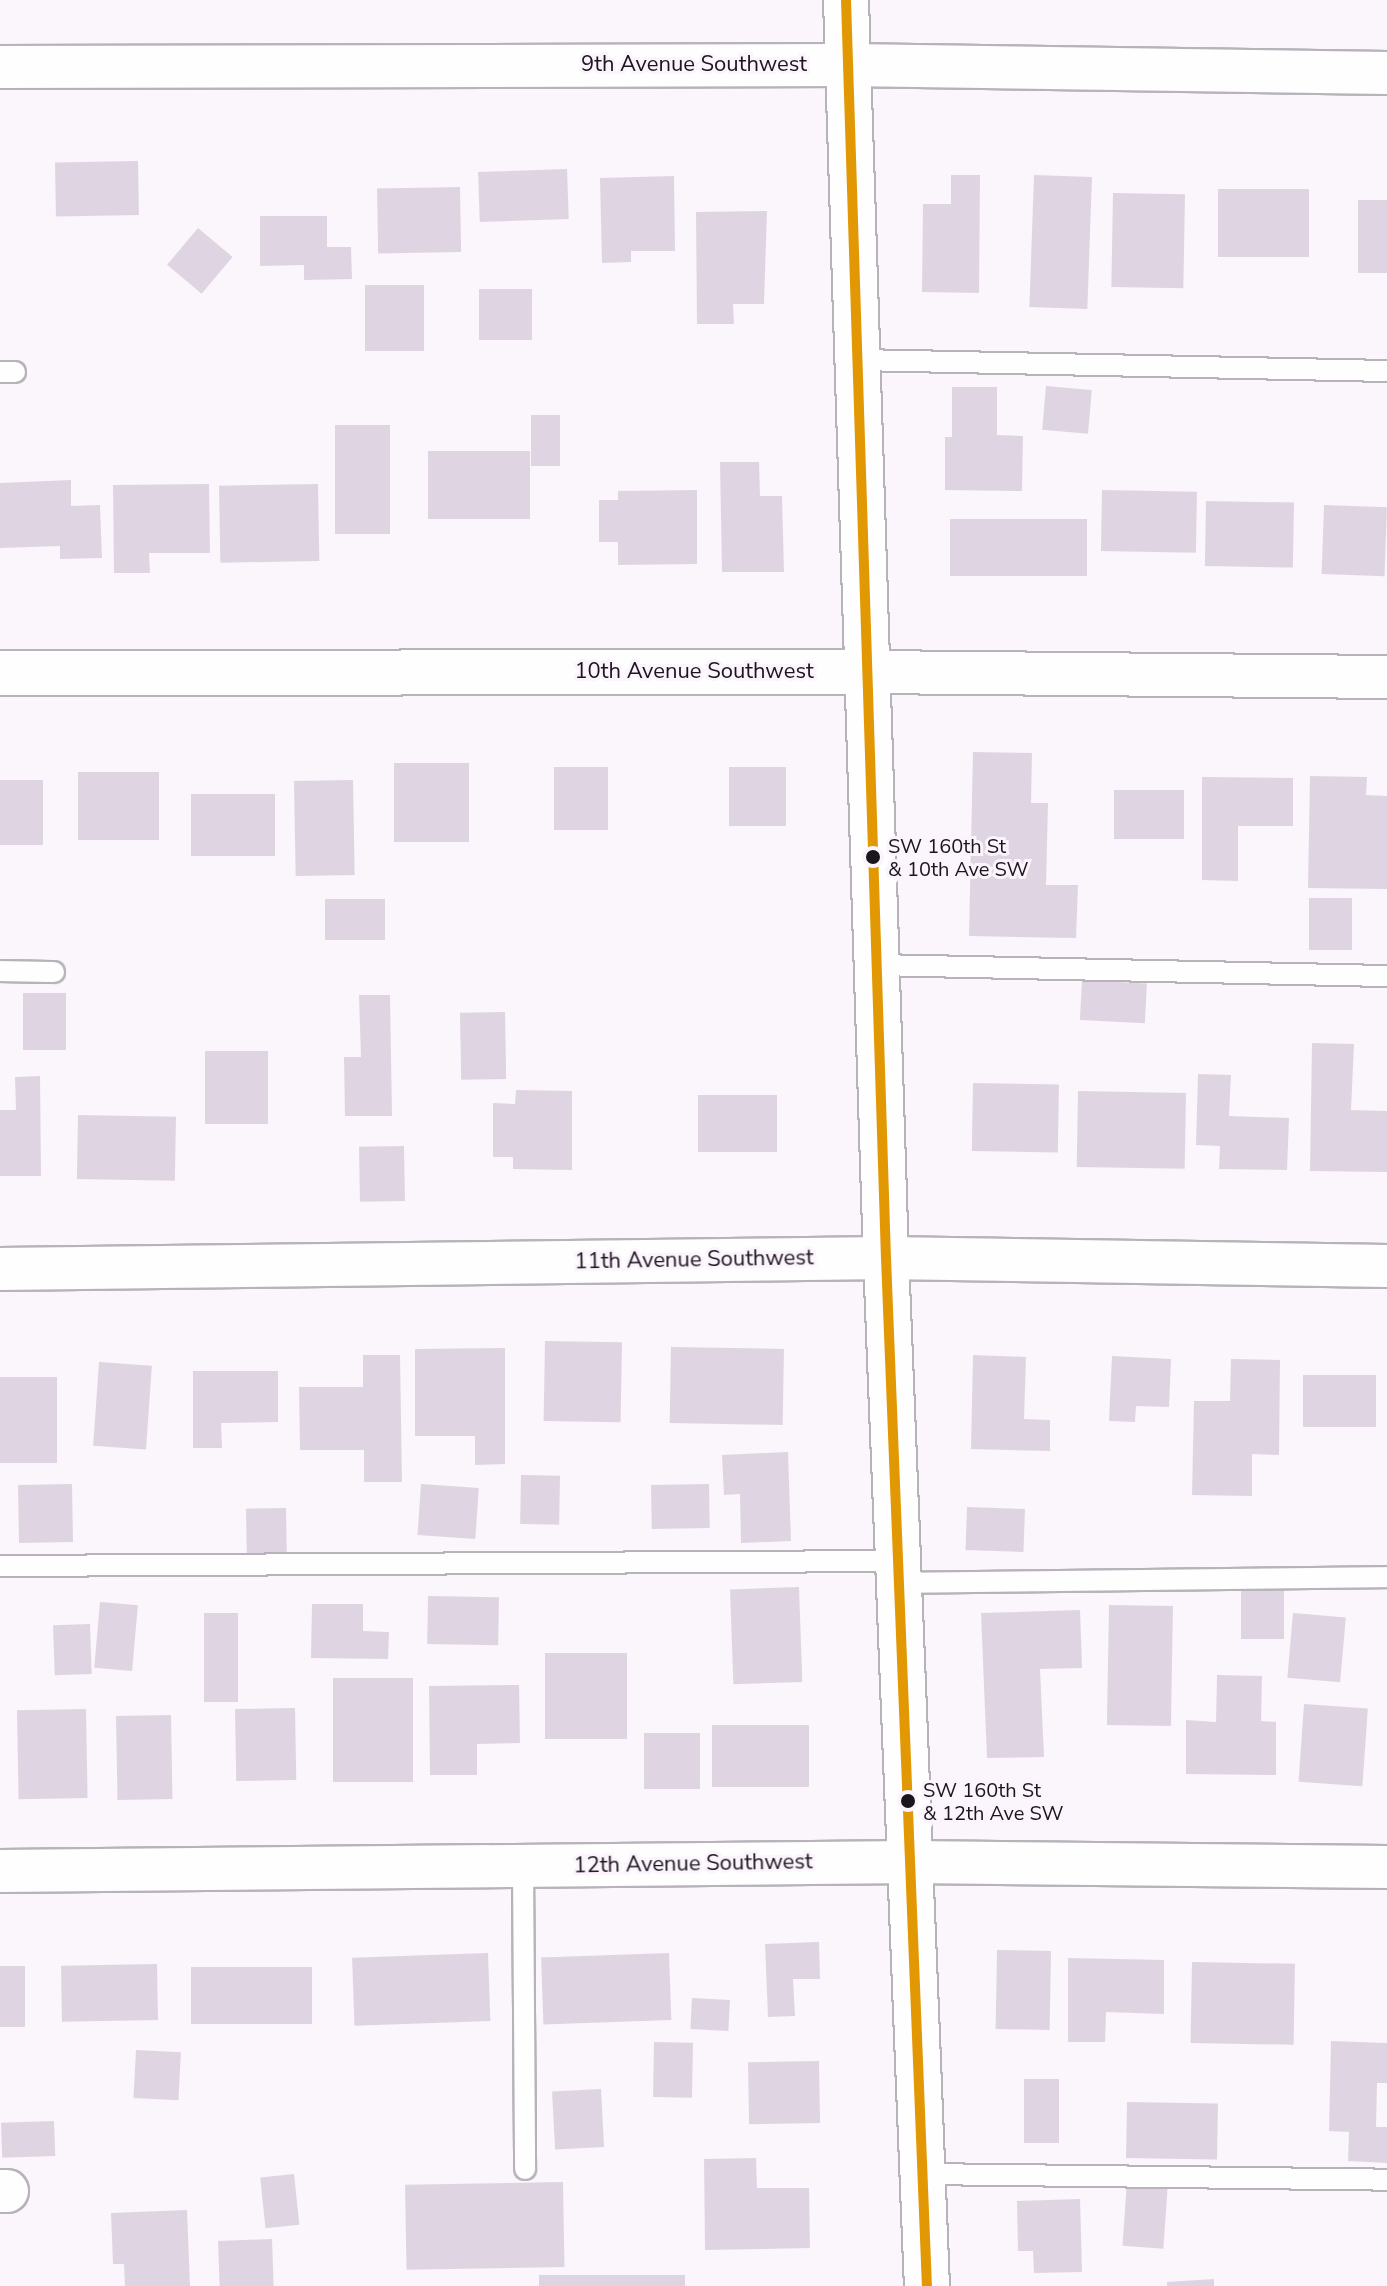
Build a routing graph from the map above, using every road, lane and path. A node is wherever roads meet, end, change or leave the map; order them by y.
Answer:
1 (846, 0) edge
2 (849, 65) junction
3 (0, 67) edge
4 (1387, 73) edge
5 (858, 360) junction
6 (1387, 371) edge
7 (868, 672) junction
8 (0, 673) edge
9 (1387, 677) edge
10 (877, 965) junction
11 (0, 971) edge
12 (54, 972) dead end
13 (1387, 976) edge
14 (886, 1258) junction
15 (1387, 1266) edge
16 (0, 1269) edge
17 (0, 1566) edge
18 (899, 1572) junction
19 (1387, 1577) edge
20 (911, 1862) junction
21 (523, 1866) junction
22 (1387, 1867) edge
23 (0, 1871) edge
24 (525, 2169) dead end
25 (922, 2174) junction
26 (1387, 2180) edge
27 (927, 2286) edge

1 - 2 street
2 - 3 street, 9th Avenue Southwest
2 - 4 street, 9th Avenue Southwest
2 - 5 street
5 - 6 lane
5 - 7 street
7 - 8 street, 10th Avenue Southwest
7 - 9 street, 10th Avenue Southwest
7 - 10 street
10 - 13 lane
10 - 14 street
11 - 12 lane
14 - 15 street, 11th Avenue Southwest
14 - 16 street, 11th Avenue Southwest
14 - 18 street
17 - 18 lane
18 - 19 lane
18 - 20 street
20 - 21 street, 12th Avenue Southwest
20 - 22 street, 12th Avenue Southwest
20 - 25 street
21 - 23 street, 12th Avenue Southwest
21 - 24 lane
25 - 26 lane
25 - 27 street

